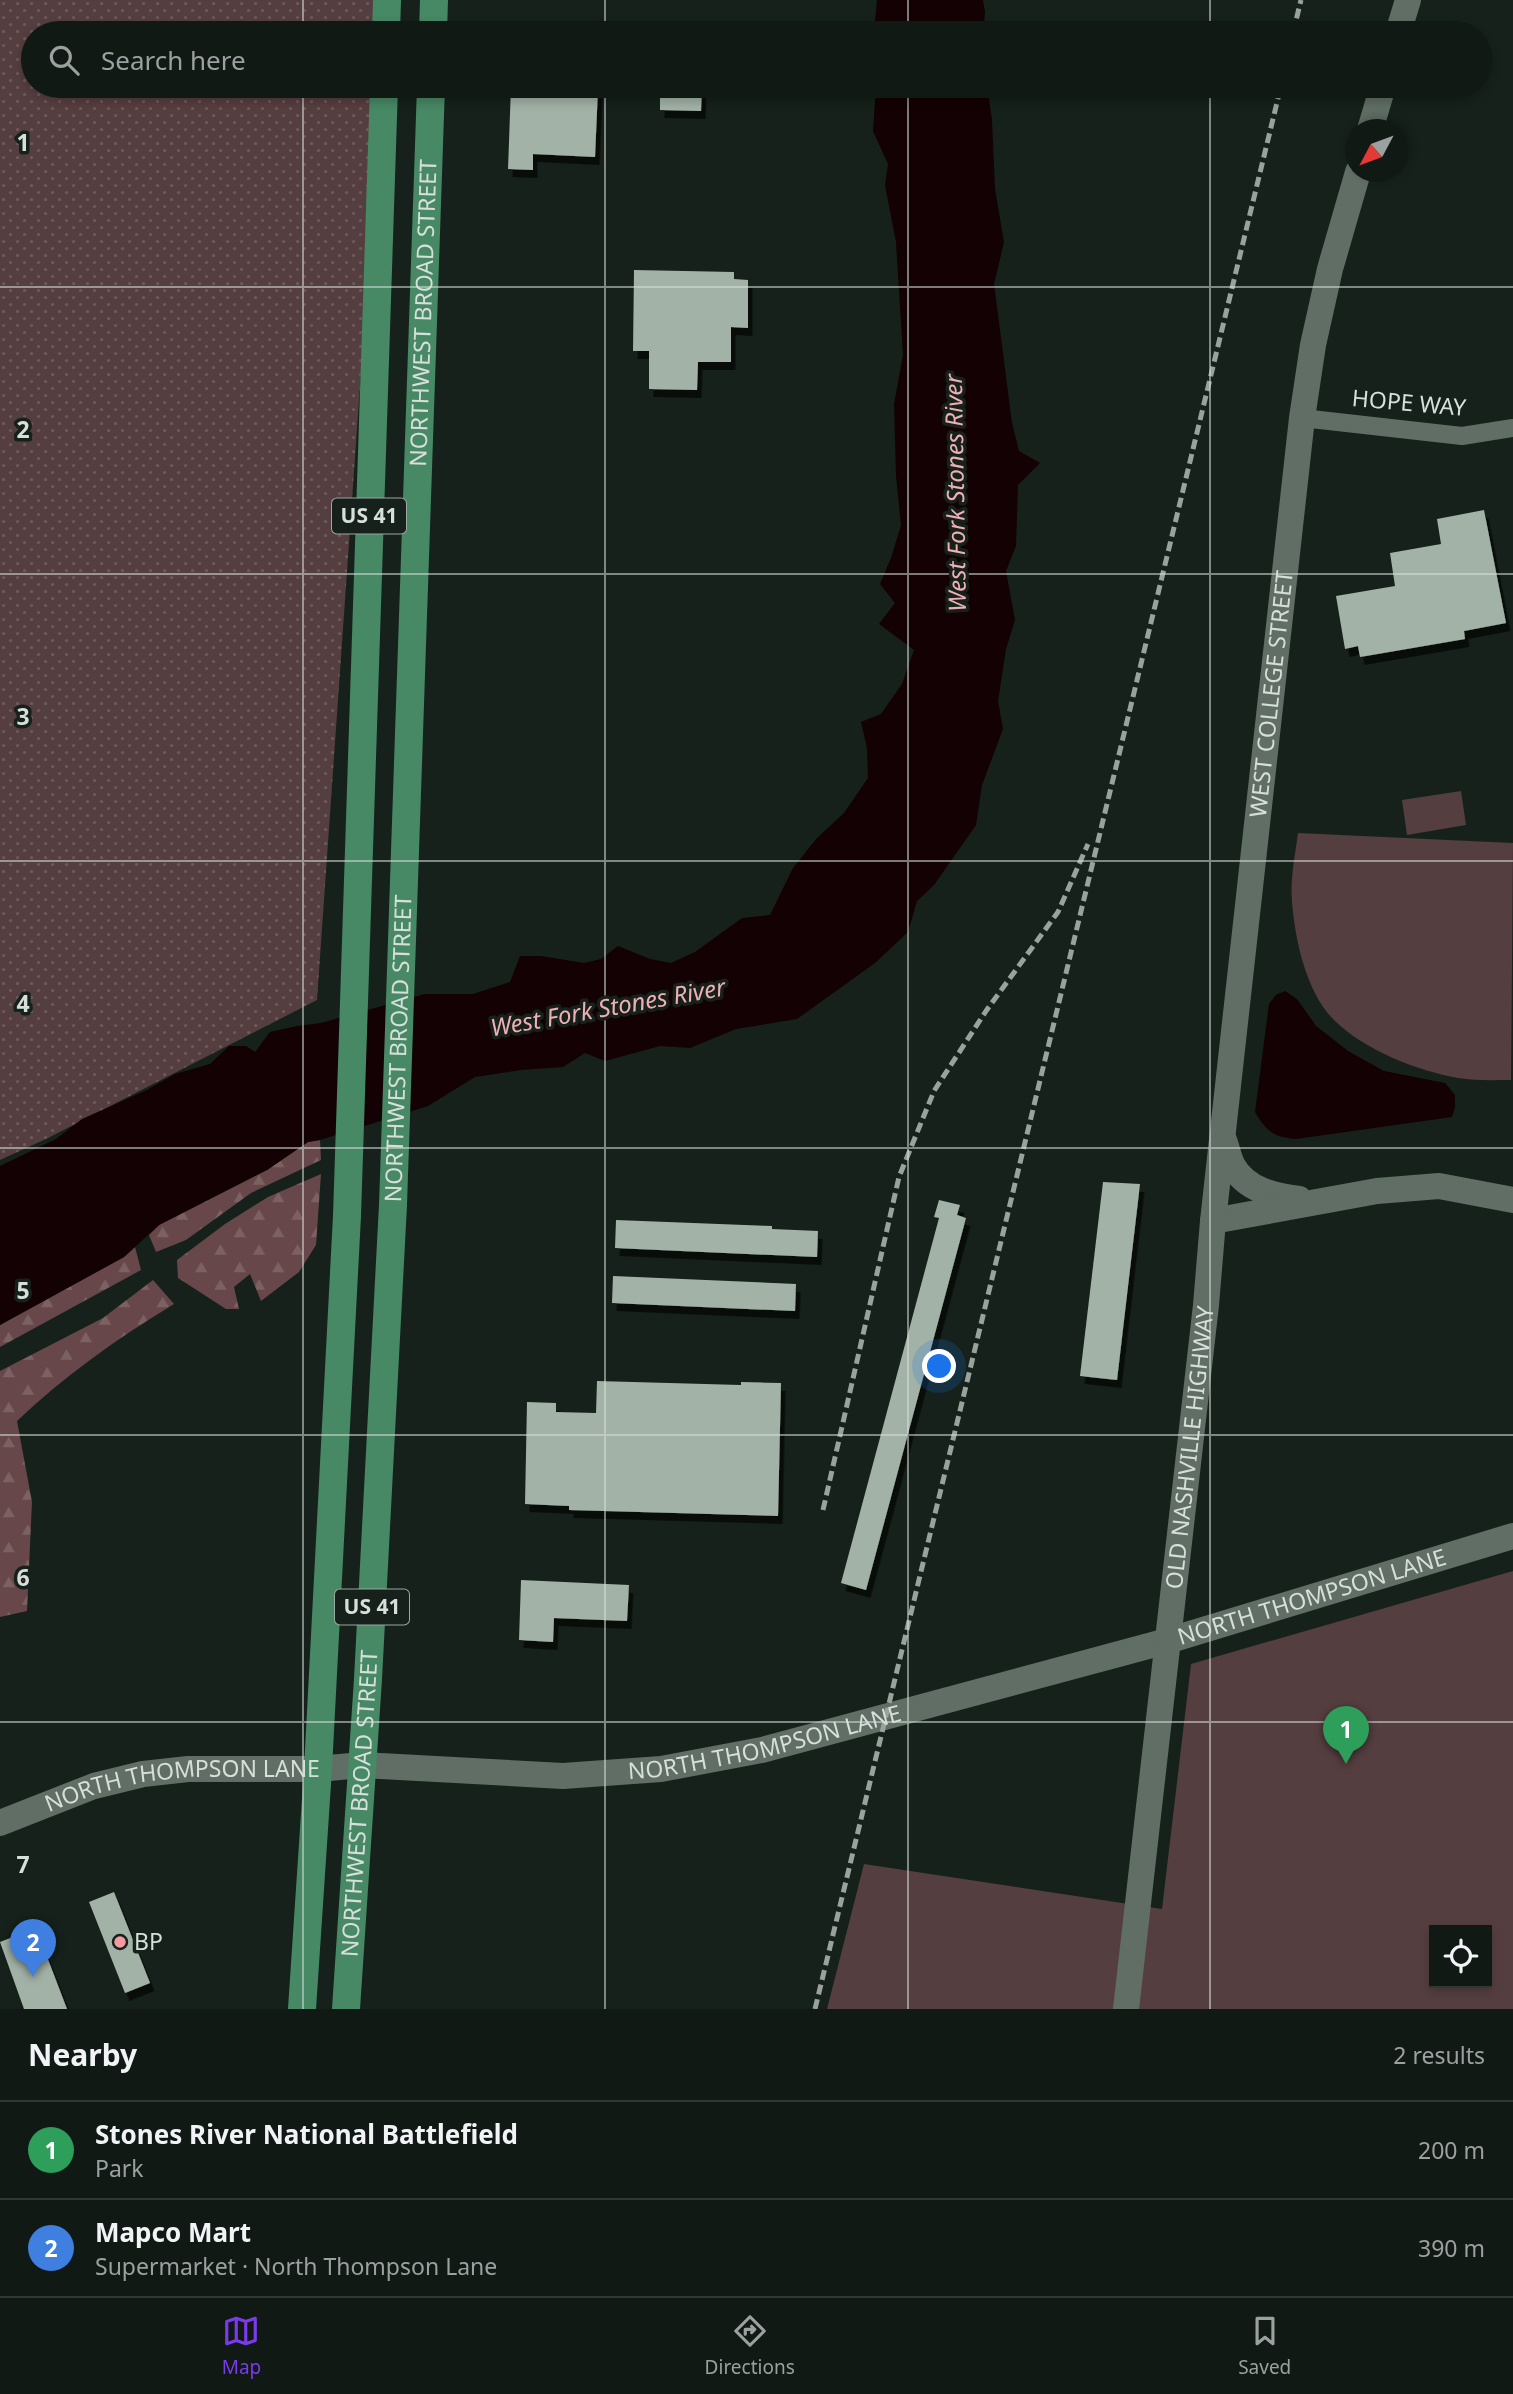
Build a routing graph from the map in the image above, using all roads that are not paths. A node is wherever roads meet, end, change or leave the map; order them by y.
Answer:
1 (387, 0) edge
2 (434, 0) edge
3 (1408, 0) edge
4 (386, 21) edge
5 (433, 21) edge
6 (1402, 21) edge
7 (384, 98) edge
8 (431, 98) edge
9 (1379, 98) edge
10 (1373, 119) edge
11 (1355, 182) edge
12 (378, 249) junction
13 (426, 252) junction
14 (1301, 418) junction
15 (1513, 428) edge
16 (1222, 1135) junction
17 (1513, 1200) edge
18 (1318, 1202) junction
19 (1213, 1220) junction
20 (1513, 1536) edge
21 (362, 1765) junction
22 (318, 1769) junction
23 (0, 1823) edge
24 (302, 2009) edge
25 (346, 2009) edge
26 (1126, 2009) edge

1 - 4 main road
2 - 5 main road
3 - 6 main road
7 - 12 main road, NORTHWEST BROAD STREET / US 41
8 - 13 main road, NORTHWEST BROAD STREET / US 41
9 - 10 main road
11 - 14 main road, WEST COLLEGE STREET
12 - 13 main road
12 - 22 main road, NORTHWEST BROAD STREET / US 41
13 - 21 main road, NORTHWEST BROAD STREET / US 41
14 - 15 street, HOPE WAY
14 - 16 main road, WEST COLLEGE STREET
16 - 18 main road
16 - 19 main road, WEST COLLEGE STREET
17 - 18 main road
18 - 19 main road
19 - 26 main road, OLD NASHVILLE HIGHWAY
20 - 21 main road, NORTH THOMPSON LANE
21 - 22 main road, NORTH THOMPSON LANE
21 - 25 main road, NORTHWEST BROAD STREET / US 41
22 - 23 main road, NORTH THOMPSON LANE
22 - 24 main road, NORTHWEST BROAD STREET / US 41

